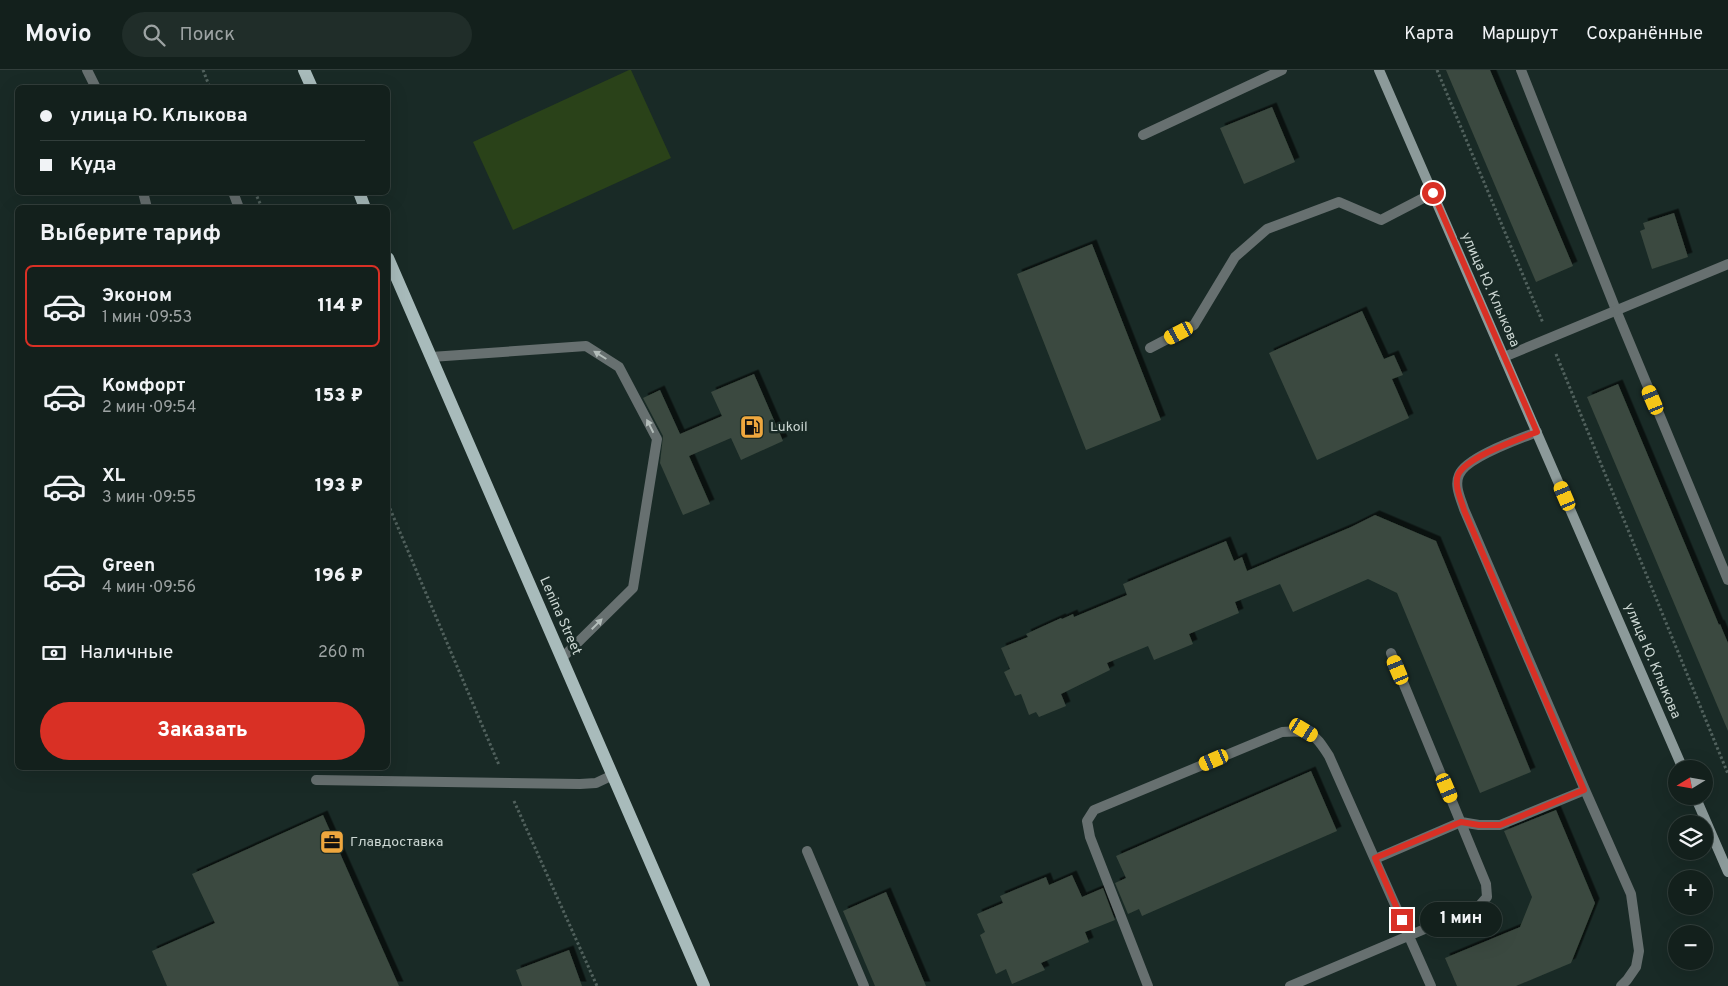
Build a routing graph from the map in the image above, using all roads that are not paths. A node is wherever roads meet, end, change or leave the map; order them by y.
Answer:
1 (87, 70) edge
2 (304, 70) edge
3 (1282, 70) edge
4 (1379, 70) edge
5 (1521, 70) edge
6 (94, 85) edge
7 (311, 85) edge
8 (1143, 135) dead end
9 (1433, 193) junction
10 (390, 263) edge
11 (1728, 264) edge
12 (1616, 310) junction
13 (1150, 348) dead end
14 (431, 357) junction
15 (1504, 357) junction
16 (1537, 432) junction
17 (1728, 580) edge
18 (1391, 653) dead end
19 (562, 658) junction
20 (1679, 760) edge
21 (613, 775) junction
22 (316, 780) dead end
23 (1584, 790) junction
24 (1699, 805) edge
25 (1461, 822) junction
26 (807, 851) dead end
27 (1375, 858) junction
28 (1728, 872) edge
29 (1408, 935) junction
30 (704, 986) edge
31 (864, 986) edge
32 (1148, 986) edge
33 (1290, 986) edge
34 (1431, 986) edge
35 (1621, 986) edge

1 - 6 street
2 - 7 main road
3 - 8 street
4 - 9 main road, улица Ю. Клыкова
5 - 12 street
9 - 13 street
9 - 15 main road, улица Ю. Клыкова
10 - 14 main road, Lenina Street
11 - 12 street
12 - 15 street
12 - 17 street
14 - 19 main road, Lenina Street
19 -> 14 street
15 - 16 main road, улица Ю. Клыкова
16 - 20 main road, улица Ю. Клыкова
16 - 23 street
18 - 25 street
19 - 21 main road, Lenina Street
21 - 22 street
21 - 30 main road, Lenina Street
23 - 25 street
23 - 35 street
24 - 28 main road
25 - 27 street
25 - 29 street
26 - 31 street
27 - 29 street
27 - 32 street
29 - 33 street
29 - 34 street

